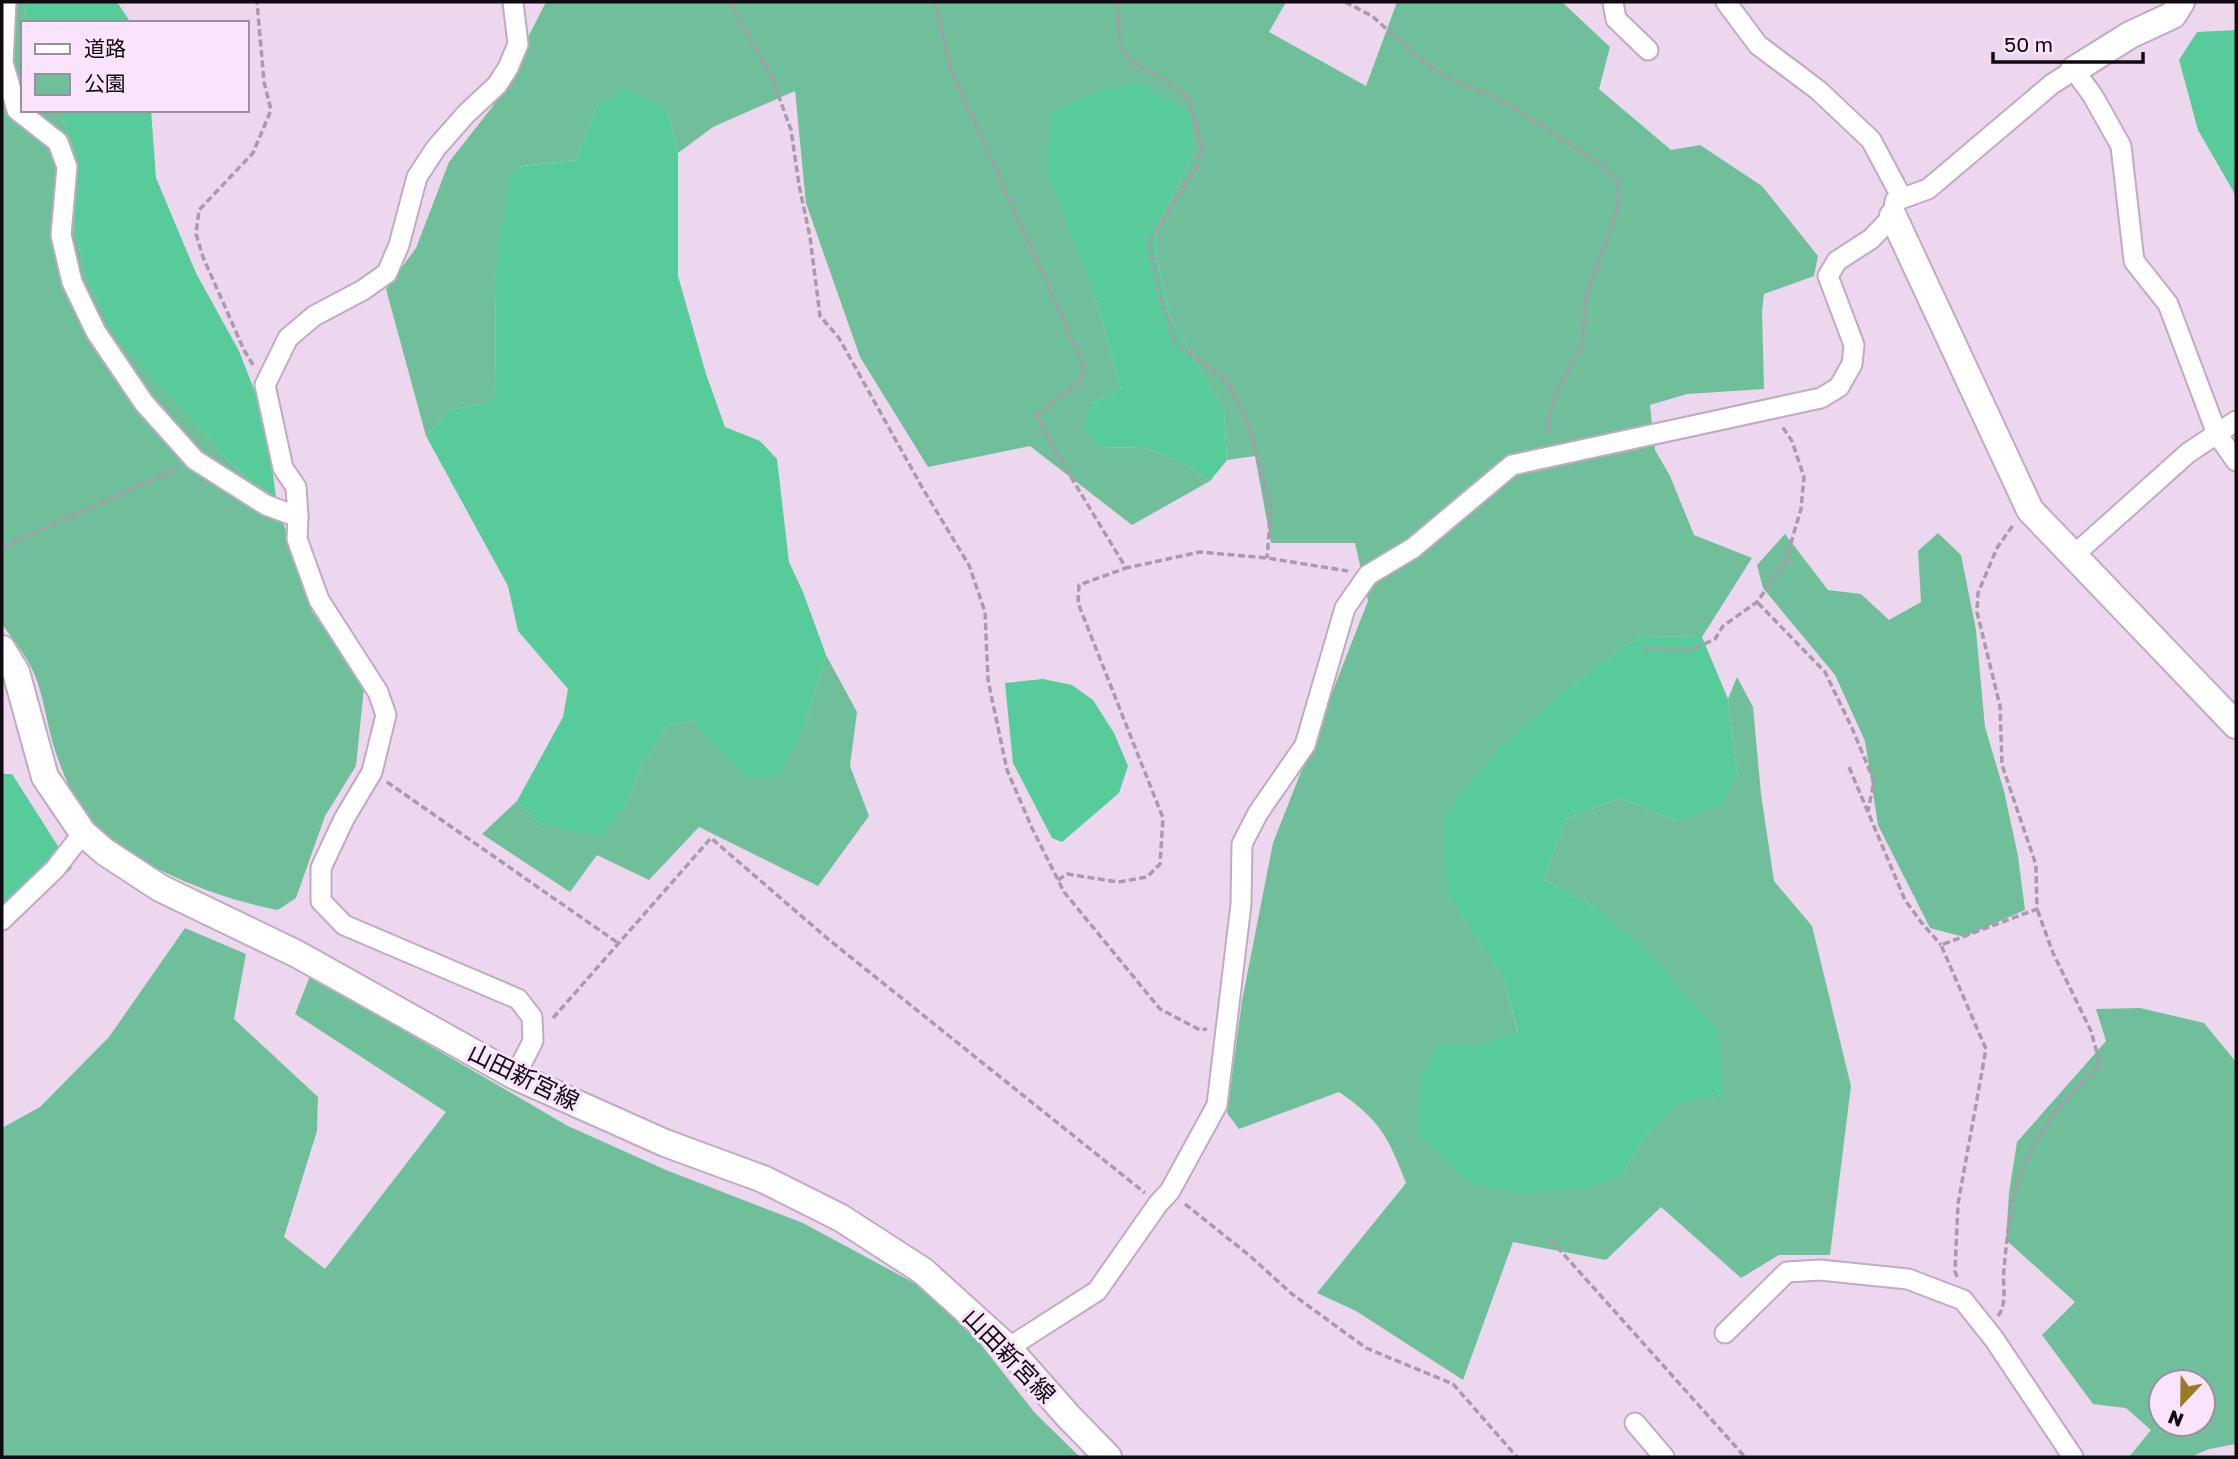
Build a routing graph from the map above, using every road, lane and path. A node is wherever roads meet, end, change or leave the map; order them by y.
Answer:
1 (6, 2) edge
2 (257, 2) edge
3 (513, 2) edge
4 (729, 2) edge
5 (935, 2) edge
6 (1117, 2) edge
7 (1345, 2) edge
8 (1614, 2) edge
9 (1726, 2) edge
10 (2180, 2) edge
11 (1648, 50) dead end
12 (2074, 70) junction
13 (1897, 207) junction
14 (265, 385) junction
15 (1771, 408) junction
16 (2236, 421) edge
17 (2217, 434) junction
18 (1553, 456) junction
19 (195, 460) junction
20 (2236, 461) edge
21 (2030, 510) junction
22 (298, 517) junction
23 (3, 547) edge
24 (2074, 555) junction
25 (1267, 558) junction
26 (1126, 568) junction
27 (1367, 575) junction
28 (1758, 602) junction
29 (2, 649) edge
30 (1643, 649) dead end
31 (2236, 726) edge
32 (1849, 766) dead end
33 (372, 772) junction
34 (1868, 811) junction
35 (83, 833) junction
36 (1058, 880) junction
37 (2037, 909) junction
38 (2, 920) edge
39 (618, 943) junction
40 (1941, 944) junction
41 (1225, 1028) junction
42 (533, 1041) junction
43 (515, 1076) junction
44 (1164, 1198) junction
45 (1550, 1239) dead end
46 (1963, 1300) junction
47 (1987, 1329) junction
48 (1726, 1334) dead end
49 (1008, 1348) junction
50 (1635, 1423) dead end
51 (1108, 1457) edge
52 (1517, 1457) edge
53 (1664, 1457) edge
54 (1745, 1457) edge
55 (2073, 1457) edge

1 - 19 street
2 - 14 path
3 - 14 street
4 - 36 path
5 - 26 path
6 - 25 path
7 - 18 path
8 - 11 street
9 - 13 street
10 - 12 main road
12 - 13 street
12 - 17 street
13 - 15 street
13 - 21 main road
14 - 22 street
15 - 18 street
15 - 28 path
16 - 17 street
17 - 20 street
17 - 24 street
18 - 27 street
19 - 22 street
19 - 23 path
21 - 24 main road
21 - 37 path
22 - 33 street
24 - 31 main road
25 - 26 path
25 - 27 path
26 - 36 path
27 - 41 street
28 - 30 path
28 - 34 path
29 - 35 main road, 山田新宮線
32 - 34 path
33 - 39 path
33 - 42 street
34 - 40 path
35 - 38 street
35 - 43 main road, 山田新宮線
36 - 41 path
37 - 40 path
37 - 47 path
39 - 42 path
39 - 44 path
40 - 46 path
41 - 44 street
42 - 43 street
43 - 49 main road, 山田新宮線
44 - 49 street
44 - 52 path
45 - 54 path
46 - 47 street
46 - 48 street
47 - 55 street
49 - 51 main road, 山田新宮線
50 - 53 street

